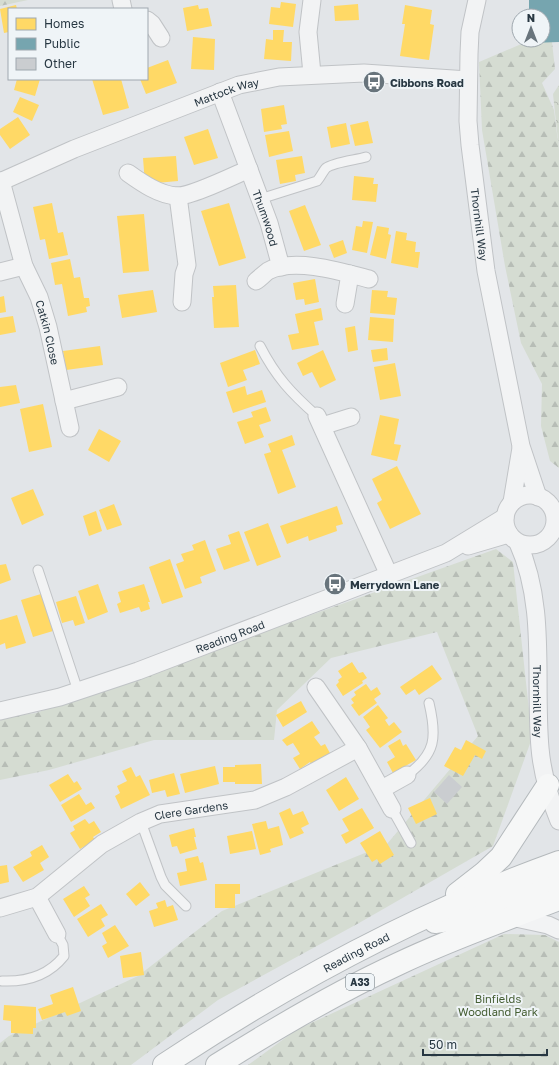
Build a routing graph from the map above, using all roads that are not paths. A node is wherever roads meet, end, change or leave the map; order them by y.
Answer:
1 (312, 0) edge
2 (477, 0) edge
3 (148, 21) edge
4 (161, 38) dead end
5 (312, 74) junction
6 (468, 80) junction
7 (220, 92) junction
8 (366, 158) dead end
9 (249, 169) junction
10 (128, 173) dead end
11 (0, 181) edge
12 (178, 196) junction
13 (260, 199) junction
14 (24, 266) junction
15 (281, 267) junction
16 (0, 272) edge
17 (350, 274) junction
18 (369, 279) dead end
19 (256, 280) dead end
20 (182, 302) dead end
21 (345, 304) dead end
22 (260, 346) dead end
23 (118, 387) dead end
24 (64, 401) junction
25 (351, 417) dead end
26 (320, 421) junction
27 (70, 428) dead end
28 (521, 446) junction
29 (549, 501) edge
30 (509, 510) junction
31 (554, 527) edge
32 (514, 539) junction
33 (454, 549) junction
34 (38, 570) dead end
35 (390, 575) junction
36 (531, 579) junction
37 (316, 687) dead end
38 (78, 691) junction
39 (429, 704) dead end
40 (0, 711) edge
41 (358, 748) junction
42 (407, 775) joint
43 (548, 785) junction
44 (382, 789) junction
45 (392, 809) joint
46 (559, 821) edge
47 (141, 822) junction
48 (411, 843) dead end
49 (559, 862) edge
50 (559, 882) edge
51 (37, 896) junction
52 (559, 899) edge
53 (186, 906) dead end
54 (0, 908) edge
55 (511, 917) junction
56 (412, 925) junction
57 (559, 930) edge
58 (58, 934) joint
59 (2, 981) dead end
60 (164, 1065) edge
61 (217, 1065) edge

1 - 5 street
2 - 6 street, Thornhill Way
3 - 4 street
5 - 6 street, Mattock Way
5 - 7 street, Mattock Way
6 - 28 street, Thornhill Way
7 - 9 street, Thumwood
7 - 11 street, Mattock Way
8 - 13 lane
9 - 12 street
9 - 13 street, Thumwood
10 - 12 street
11 - 14 street, Catkin Close
12 - 20 street
13 - 15 street, Thumwood
14 - 16 street
14 - 24 street, Catkin Close
15 - 17 street
15 - 19 street
17 - 18 street
17 - 21 street
22 - 26 lane
23 - 24 street
24 - 27 street, Catkin Close
25 - 26 street
26 - 35 street
28 - 29 street, Thornhill Way
28 - 30 street, Thornhill Way
29 - 30 street
29 - 31 street
30 - 32 street
30 - 33 street, Reading Road
31 - 32 street
31 - 36 street, Thornhill Way
32 - 33 street, Reading Road
32 - 36 street, Thornhill Way
33 - 35 street, Reading Road
34 - 38 lane
35 - 38 street, Reading Road
36 - 43 street, Thornhill Way
37 - 41 street
38 - 40 street, Reading Road
39 - 42 lane
41 - 44 street
41 - 47 street, Clere Gardens
42 - 44 street
43 - 46 street, Thornhill Way
43 - 56 highway
44 - 45 street
45 - 48 lane
47 - 51 street, Clere Gardens
47 - 53 lane
49 - 56 highway, Reading Road / A33
50 - 56 highway
51 - 54 street, Clere Gardens
51 - 58 street
52 - 55 highway, A33
55 - 57 street
55 - 61 highway, A33
56 - 60 highway, Reading Road / A33
58 - 59 lane

